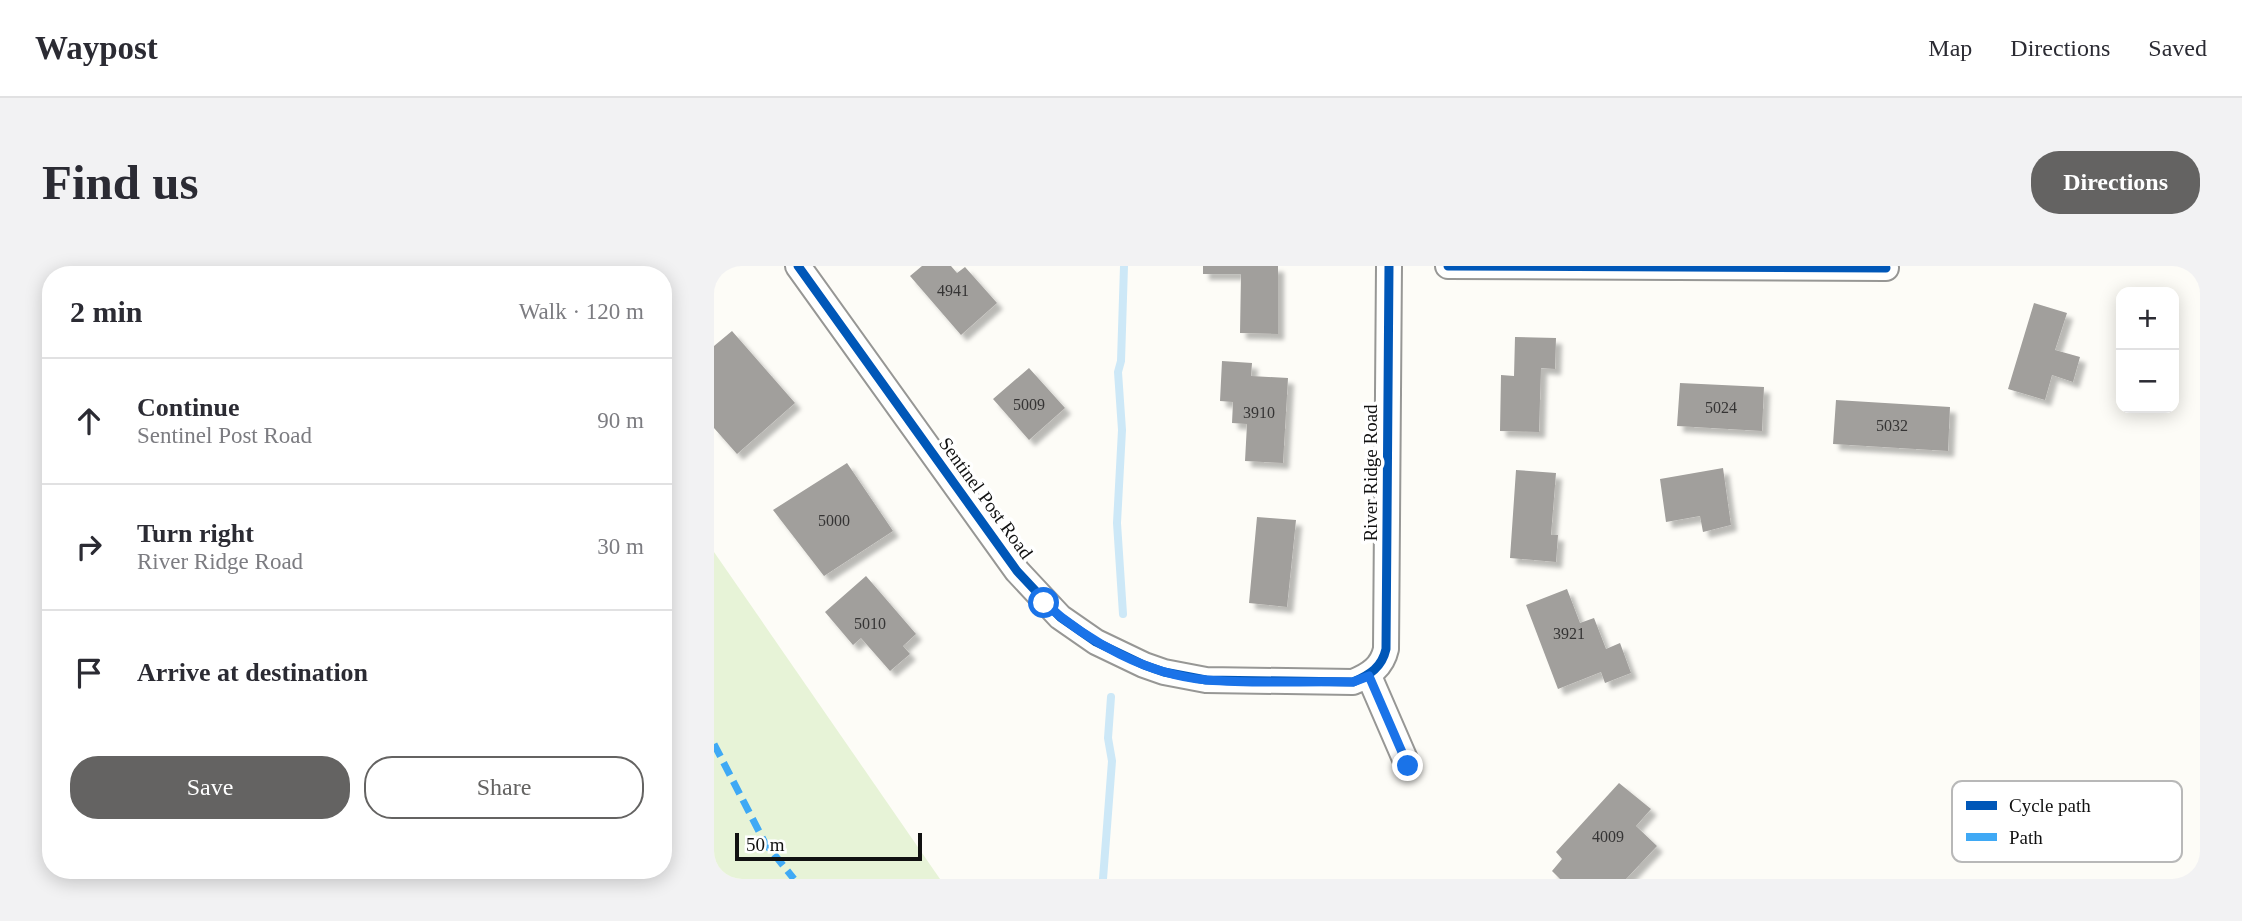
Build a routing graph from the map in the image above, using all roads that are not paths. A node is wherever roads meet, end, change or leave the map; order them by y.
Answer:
1 (798, 266) edge
2 (1389, 266) edge
3 (1447, 266) edge
4 (1886, 268) dead end
5 (1369, 676) junction
6 (1408, 766) dead end

1 - 5 street, Sentinel Post Road
2 - 5 street, River Ridge Road
3 - 4 street
5 - 6 street

